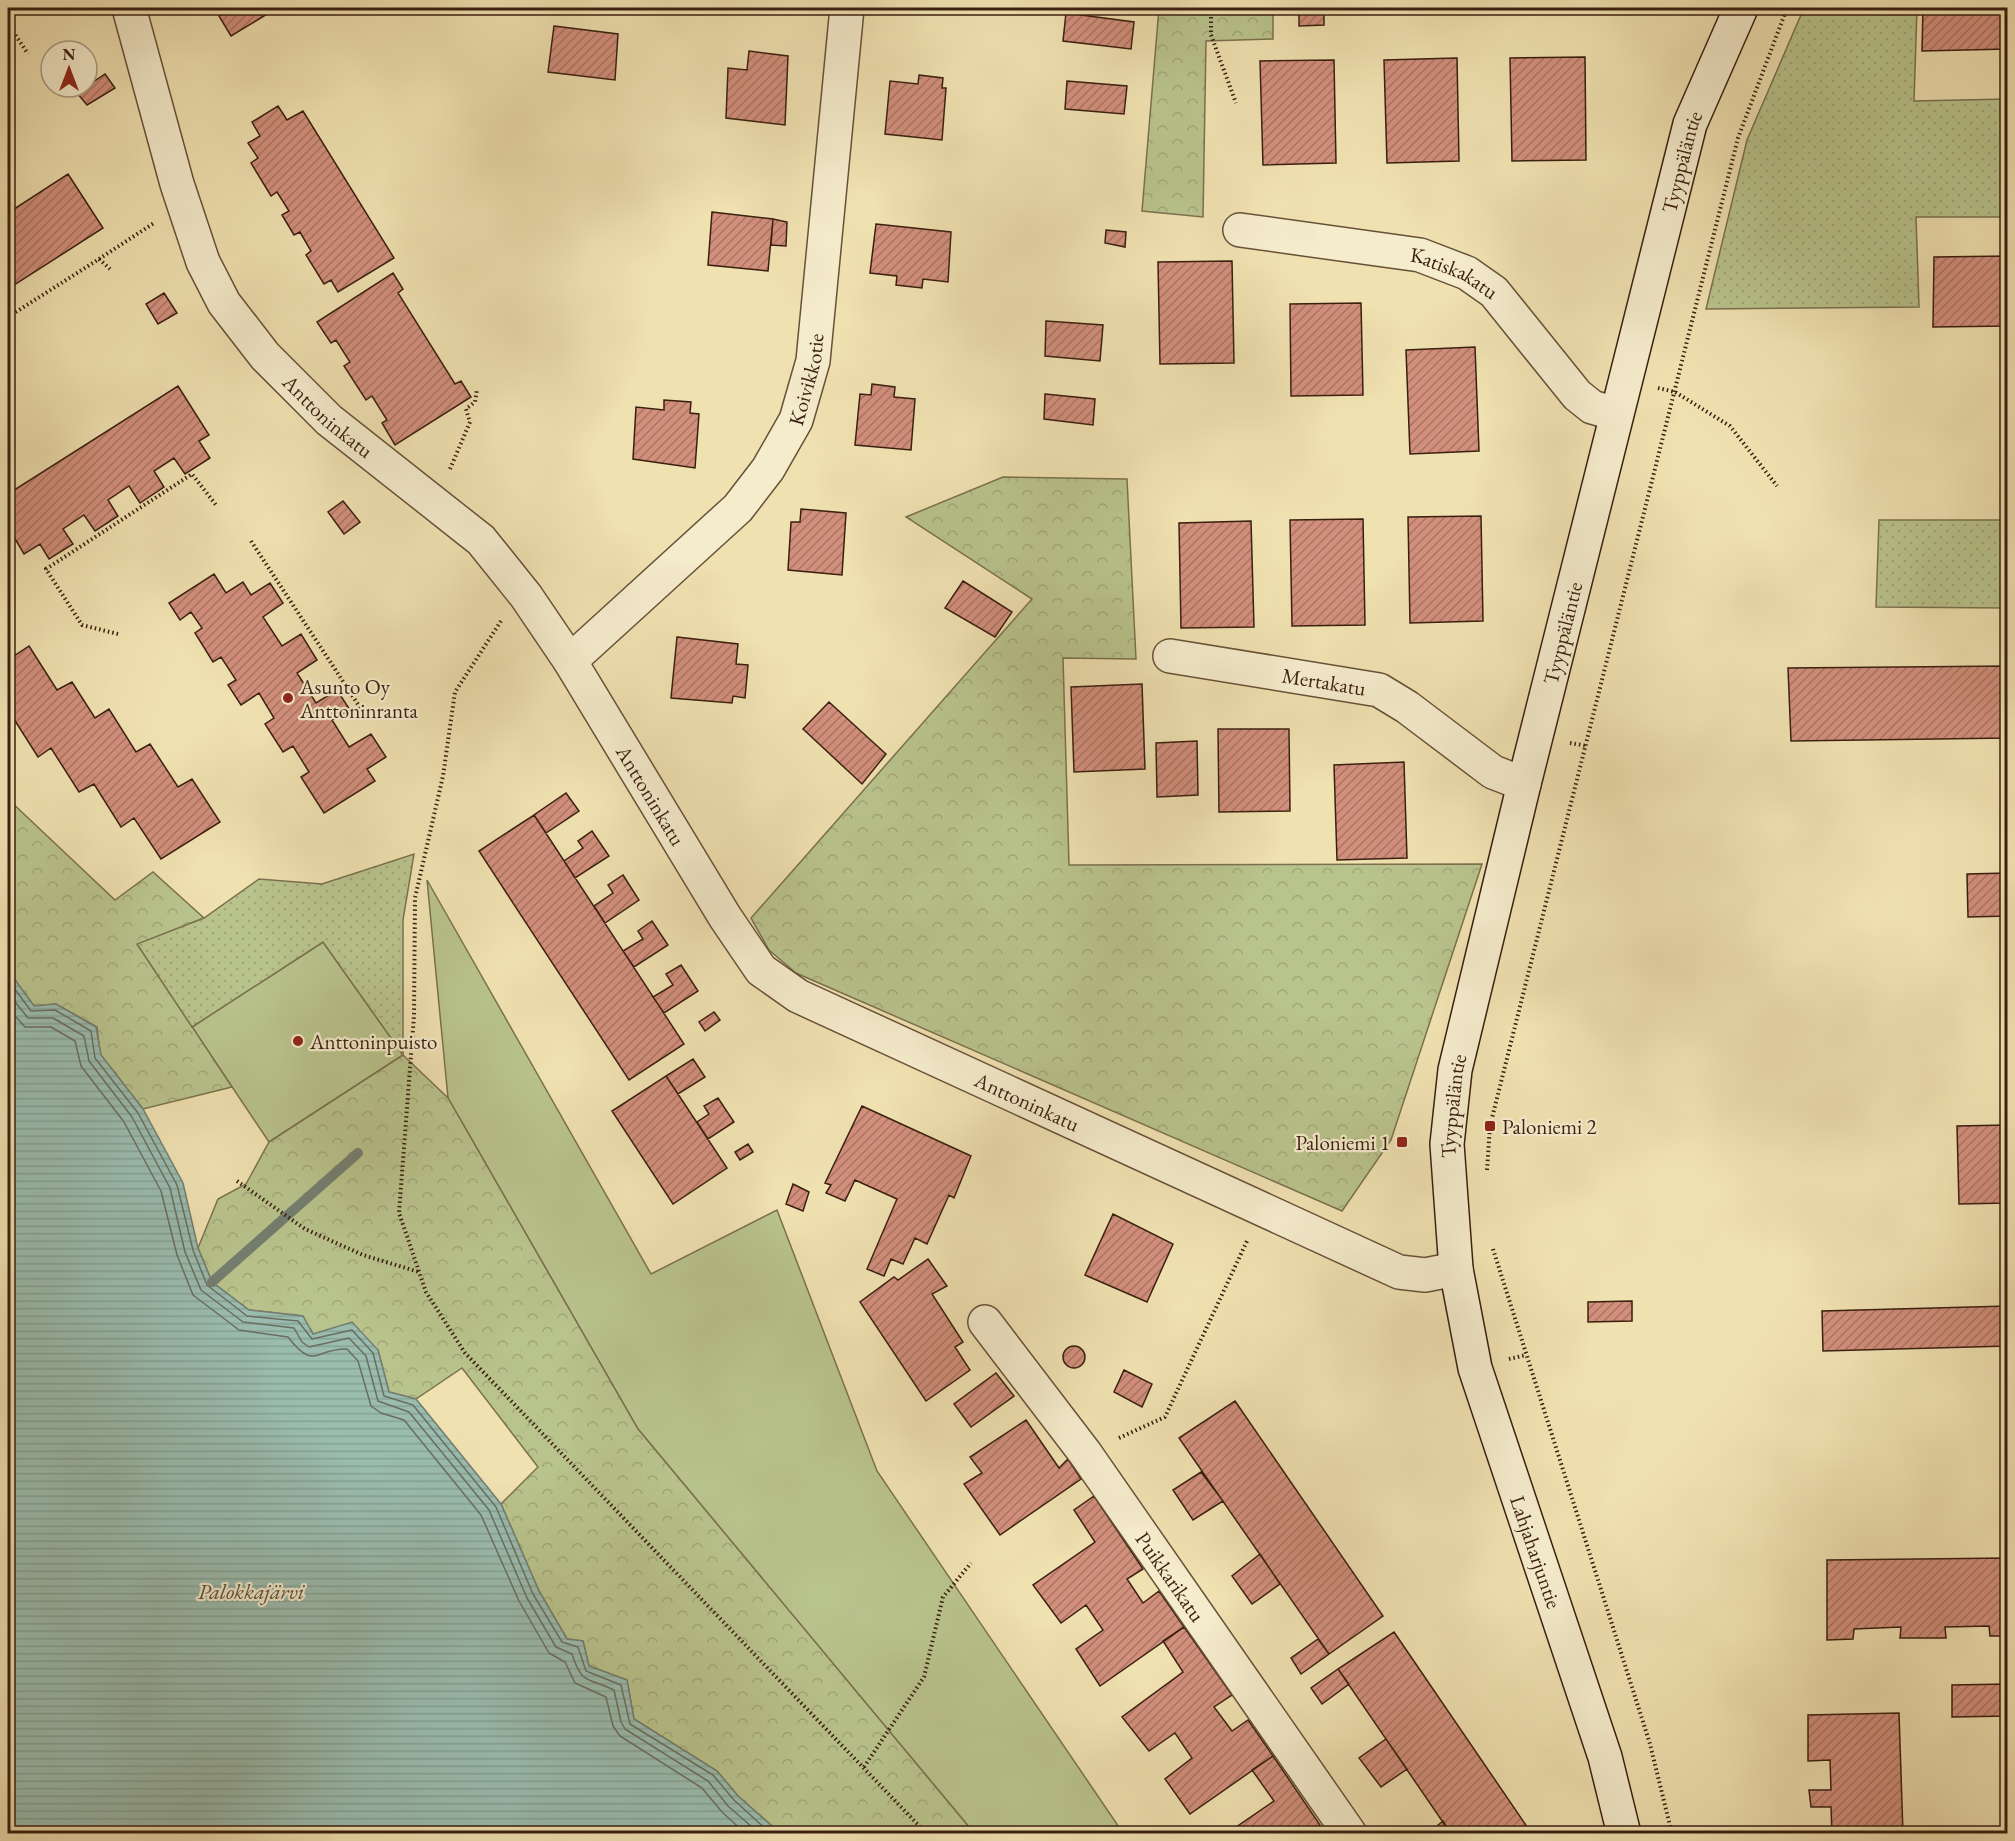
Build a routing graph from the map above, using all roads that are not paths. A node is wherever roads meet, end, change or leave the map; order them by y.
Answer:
1 (129, 8) edge
2 (847, 8) edge
3 (1741, 8) edge
4 (1240, 230) dead end
5 (1616, 414) junction
6 (1170, 656) dead end
7 (570, 661) junction
8 (1524, 784) junction
9 (1456, 1269) junction
10 (985, 1322) dead end
11 (1350, 1833) edge
12 (1624, 1833) edge

1 - 7 street, Anttoninkatu
2 - 7 street, Koivikkotie
3 - 5 street, Tyyppäläntie
4 - 5 street, Katiskakatu
5 - 8 street, Tyyppäläntie
6 - 8 street, Mertakatu
7 - 9 street, Anttoninkatu
8 - 9 street, Tyyppäläntie
9 - 12 street, Lahjaharjuntie
10 - 11 street, Puikkarikatu

